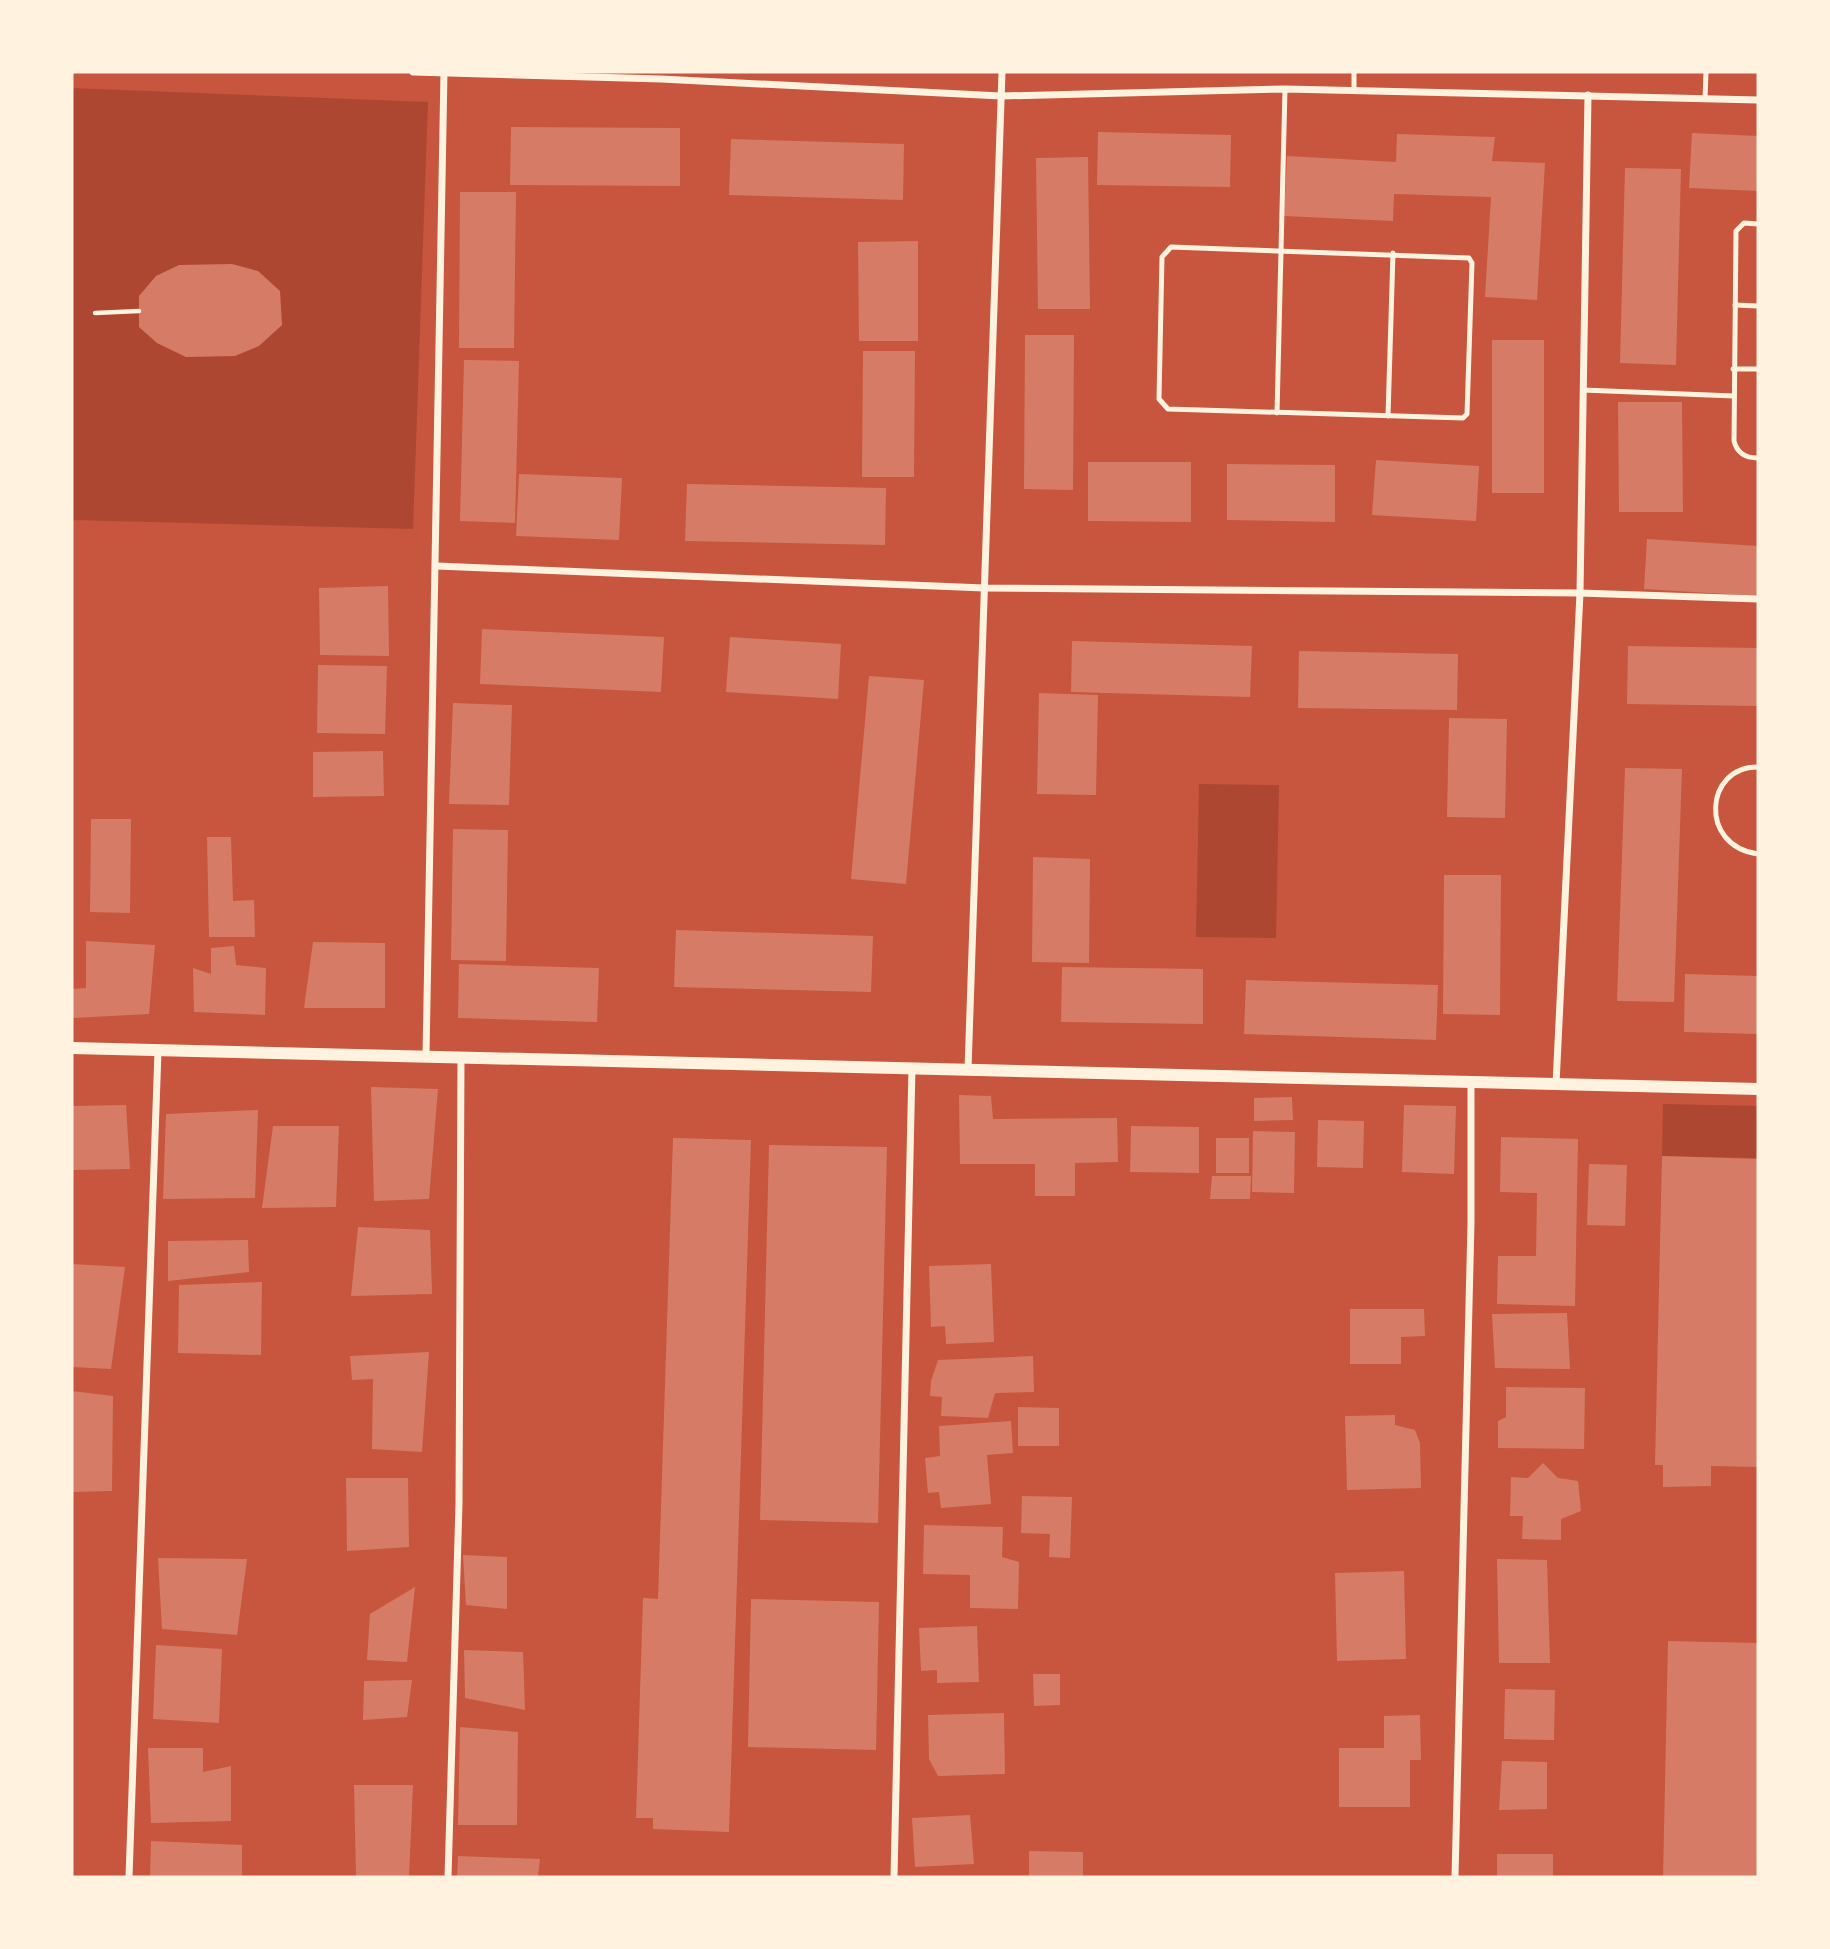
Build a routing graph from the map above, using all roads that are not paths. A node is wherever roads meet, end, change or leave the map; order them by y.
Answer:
1 (413, 72) edge
2 (1002, 72) edge
3 (1354, 72) edge
4 (1706, 72) edge
5 (444, 73) edge
6 (1285, 89) junction
7 (1354, 91) junction
8 (1588, 95) junction
9 (1002, 96) junction
10 (1705, 99) junction
11 (1758, 100) edge
12 (1758, 224) edge
13 (1280, 249) junction
14 (1393, 253) junction
15 (1735, 305) junction
16 (1758, 306) edge
17 (1733, 369) junction
18 (1758, 369) edge
19 (1583, 390) junction
20 (1734, 396) junction
21 (1277, 413) junction
22 (1388, 416) junction
23 (1758, 458) edge
24 (437, 566) junction
25 (984, 588) junction
26 (1580, 593) junction
27 (1758, 599) edge
28 (1758, 767) edge
29 (1758, 854) edge
30 (72, 1048) edge
31 (158, 1051) junction
32 (426, 1055) junction
33 (461, 1056) junction
34 (912, 1068) junction
35 (968, 1069) junction
36 (1471, 1081) junction
37 (1556, 1084) junction
38 (1758, 1088) edge
39 (129, 1877) edge
40 (448, 1877) edge
41 (894, 1877) edge
42 (1455, 1877) edge

1 - 5 street
2 - 9 street
3 - 7 lane
4 - 10 lane
5 - 9 street
5 - 24 street
6 - 7 street
6 - 9 street
6 - 13 lane
7 - 8 street
8 - 10 street
8 - 19 street
9 - 25 street
10 - 11 street
12 - 15 lane
13 - 14 lane
13 - 21 lane
13 - 21 lane
14 - 22 lane
14 - 22 lane
15 - 16 lane
15 - 17 lane
17 - 18 lane
17 - 20 lane
19 - 20 lane
19 - 26 street
20 - 23 lane
21 - 22 lane
24 - 25 street
24 - 32 street
25 - 26 street
25 - 35 street
26 - 27 street
26 - 37 street
28 - 29 lane
30 - 31 street
31 - 32 street
31 - 39 street
32 - 33 street
33 - 34 street
33 - 40 street
34 - 35 street
34 - 41 street
35 - 36 street
36 - 37 street
36 - 42 street
37 - 38 street

